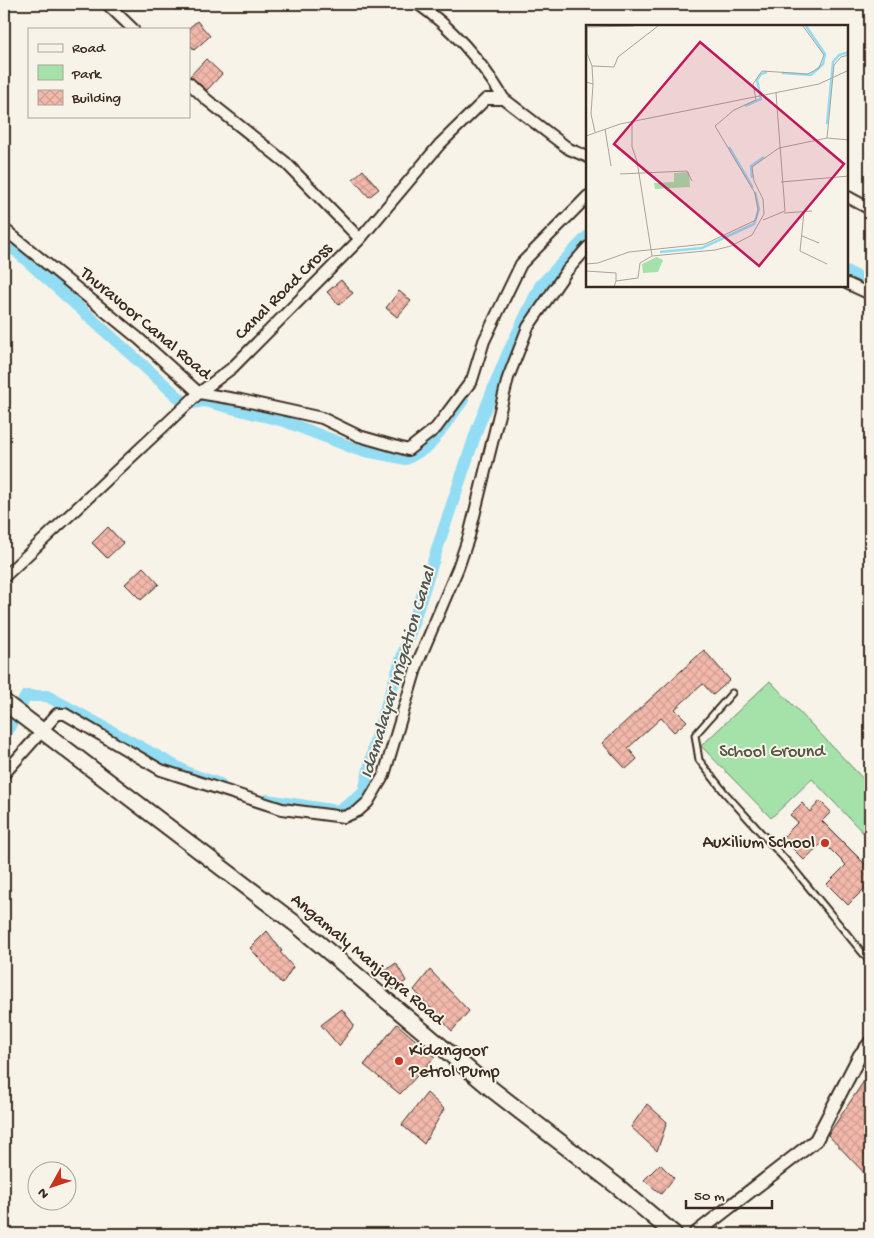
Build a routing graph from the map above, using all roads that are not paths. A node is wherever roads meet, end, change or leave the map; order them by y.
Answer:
1 (107, 4) edge
2 (418, 4) edge
3 (132, 28) edge
4 (190, 84) edge
5 (504, 99) junction
6 (586, 156) edge
7 (586, 198) edge
8 (849, 198) edge
9 (870, 209) edge
10 (4, 229) edge
11 (360, 239) junction
12 (586, 249) edge
13 (849, 284) edge
14 (870, 294) edge
15 (199, 393) junction
16 (4, 577) edge
17 (732, 692) dead end
18 (4, 702) edge
19 (38, 727) junction
20 (4, 774) edge
21 (870, 962) edge
22 (870, 1044) edge
23 (674, 1234) edge
24 (695, 1234) edge

1 - 3 street
2 - 5 street
4 - 11 street
5 - 6 street
5 - 11 street, Canal Road Cross
7 - 15 street, Thuravoor Canal Road
8 - 9 street
10 - 15 street, Thuravoor Canal Road
11 - 15 street, Canal Road Cross
12 - 19 street
13 - 14 street
15 - 16 street, Canal Road Cross
17 - 21 lane
18 - 19 main road, Angamaly Manjapra Road
19 - 20 street
19 - 23 main road, Angamaly Manjapra Road
22 - 24 street

